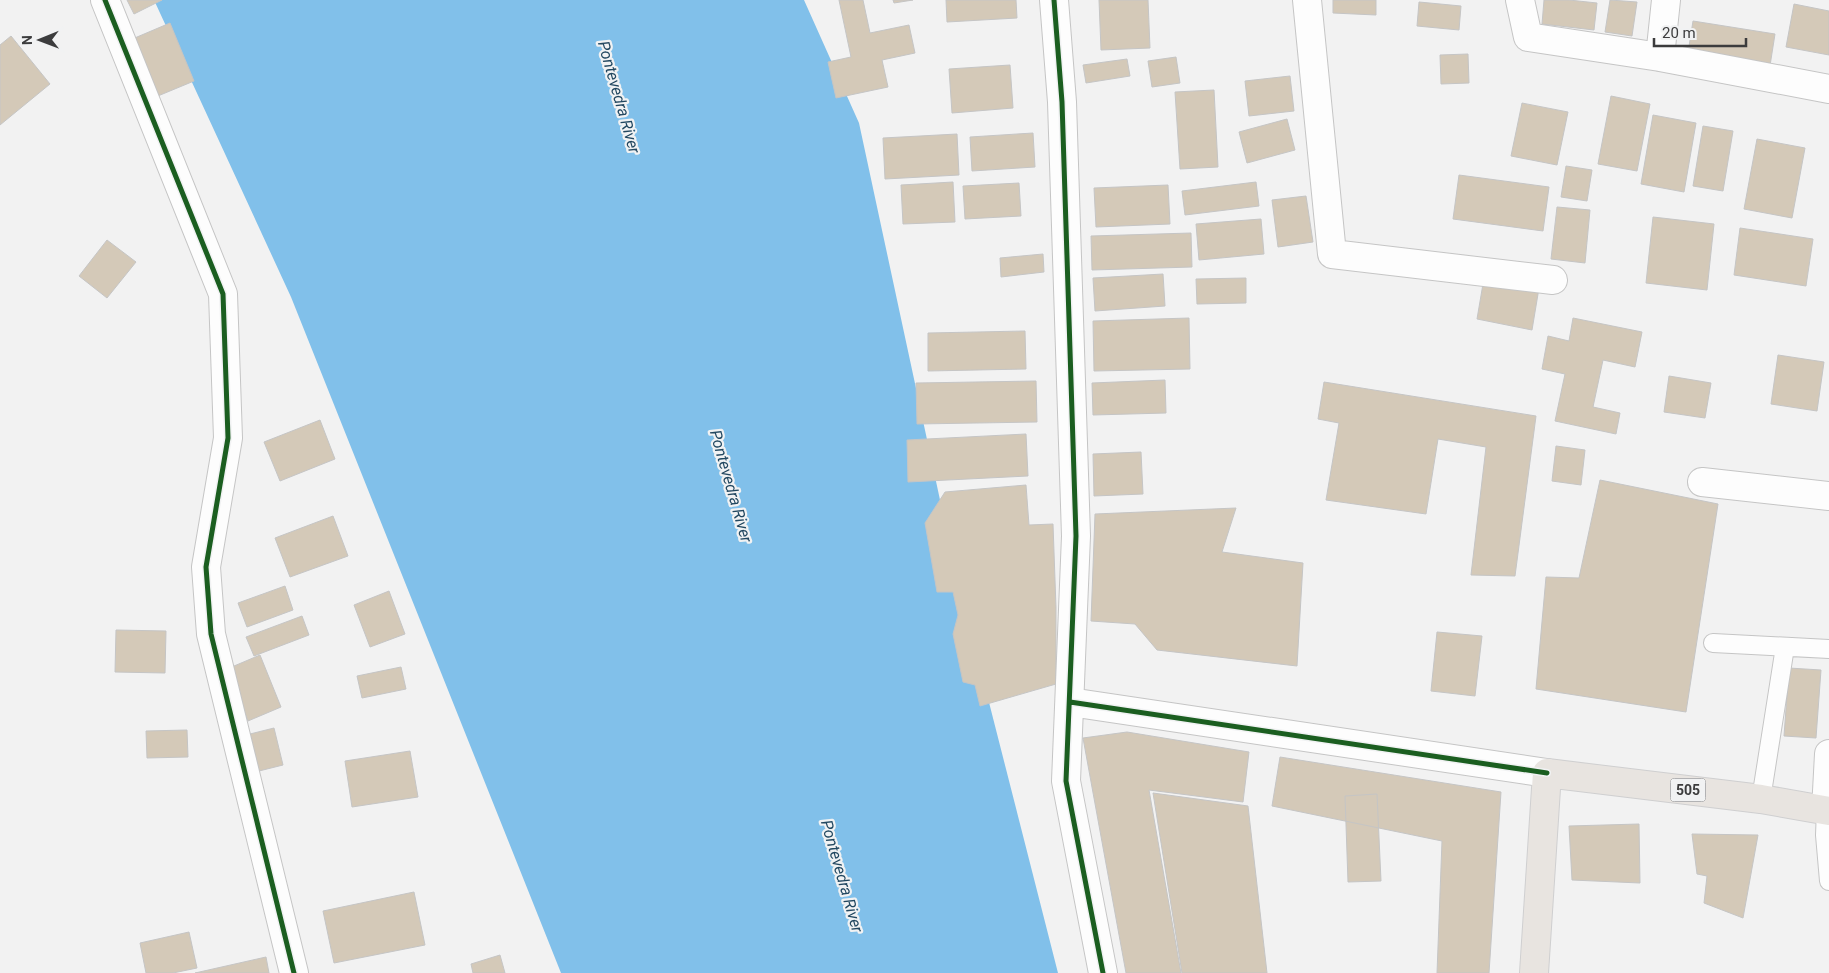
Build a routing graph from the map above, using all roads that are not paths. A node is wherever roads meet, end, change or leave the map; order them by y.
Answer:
1 (105, 0) edge
2 (1054, 0) edge
3 (1307, 0) edge
4 (1520, 0) edge
5 (1666, 0) edge
6 (1660, 57) junction
7 (1829, 89) edge
8 (1553, 280) dead end
9 (1702, 482) dead end
10 (1829, 496) edge
11 (1712, 643) dead end
12 (1785, 647) junction
13 (1829, 649) edge
14 (1070, 702) junction
15 (1829, 754) edge
16 (1547, 773) junction
17 (1761, 799) junction
18 (1827, 810) edge
19 (1829, 881) edge
20 (294, 973) edge
21 (1103, 973) edge
22 (1534, 973) edge

1 - 20 street
2 - 14 street
3 - 8 street
4 - 6 street
5 - 6 street
6 - 7 street
9 - 10 street
11 - 12 lane
12 - 13 lane
12 - 17 lane
14 - 16 street
14 - 21 street
15 - 18 street
16 - 17 main road, 505
16 - 22 main road
17 - 18 main road, 505
18 - 19 lane

